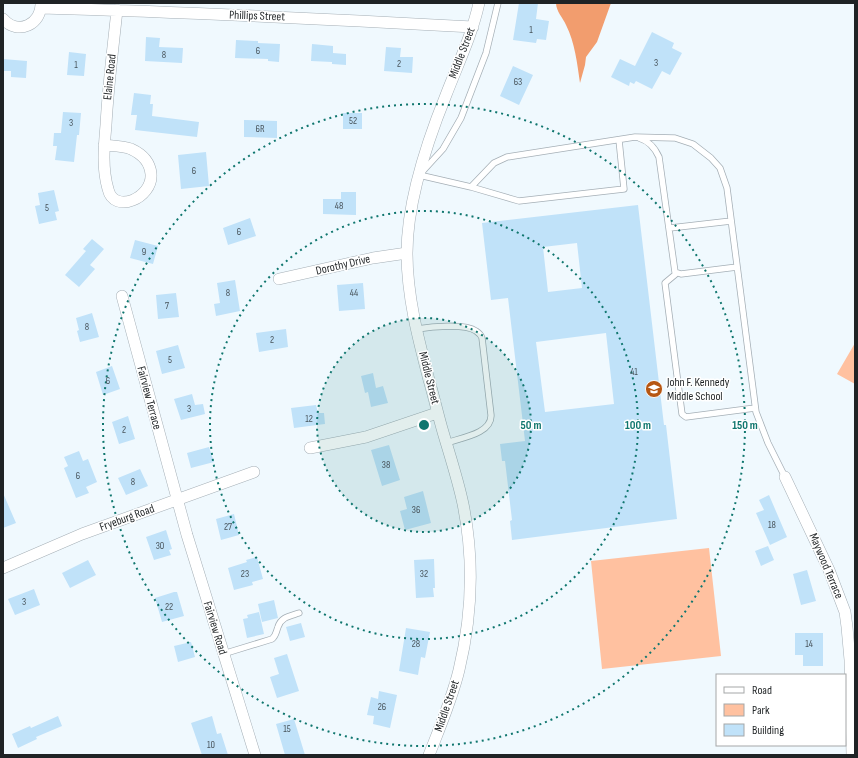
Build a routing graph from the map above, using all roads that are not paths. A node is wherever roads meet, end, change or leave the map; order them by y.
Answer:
1 (479, 3) edge
2 (498, 3) edge
3 (41, 5) edge
4 (124, 8) edge
5 (3, 19) edge
6 (473, 27) junction
7 (635, 137) junction
8 (619, 140) junction
9 (104, 145) junction
10 (419, 175) junction
11 (471, 187) junction
12 (731, 221) junction
13 (670, 228) junction
14 (407, 253) junction
15 (737, 268) junction
16 (676, 273) junction
17 (279, 279) dead end
18 (122, 296) dead end
19 (417, 329) junction
20 (755, 408) junction
21 (438, 412) junction
22 (446, 443) junction
23 (310, 448) dead end
24 (254, 472) dead end
25 (785, 477) joint
26 (177, 500) junction
27 (3, 568) edge
28 (299, 613) dead end
29 (223, 654) junction
30 (852, 657) edge
31 (255, 755) edge
32 (429, 755) edge
33 (852, 755) edge

1 - 6 street, Middle Street
2 - 10 lane
3 - 4 street, Phillips Street
3 - 5 street, Phillips Street
4 - 6 street, Phillips Street
4 - 9 street, Elaine Road
6 - 10 street, Middle Street
7 - 8 lane
7 - 12 lane
7 - 13 lane
8 - 11 lane
8 - 11 lane
9 - 9 street, Elaine Road
10 - 11 lane
10 - 14 street, Middle Street
12 - 13 lane
12 - 15 lane
13 - 16 lane
14 - 17 street, Dorothy Drive
14 - 19 street, Middle Street
15 - 16 lane
15 - 20 lane
16 - 20 lane
18 - 26 street, Fairview Terrace
19 - 21 street, Middle Street
19 - 22 lane
20 - 25 lane
21 - 22 street, Middle Street
21 - 23 street
22 - 32 street, Middle Street
24 - 26 street, Fryeburg Road
25 - 30 street, Maywood Terrace
26 - 27 street, Fryeburg Road
26 - 29 street, Fairview Road
28 - 29 lane
29 - 31 street, Fairview Road
30 - 33 street, Maywood Terrace

